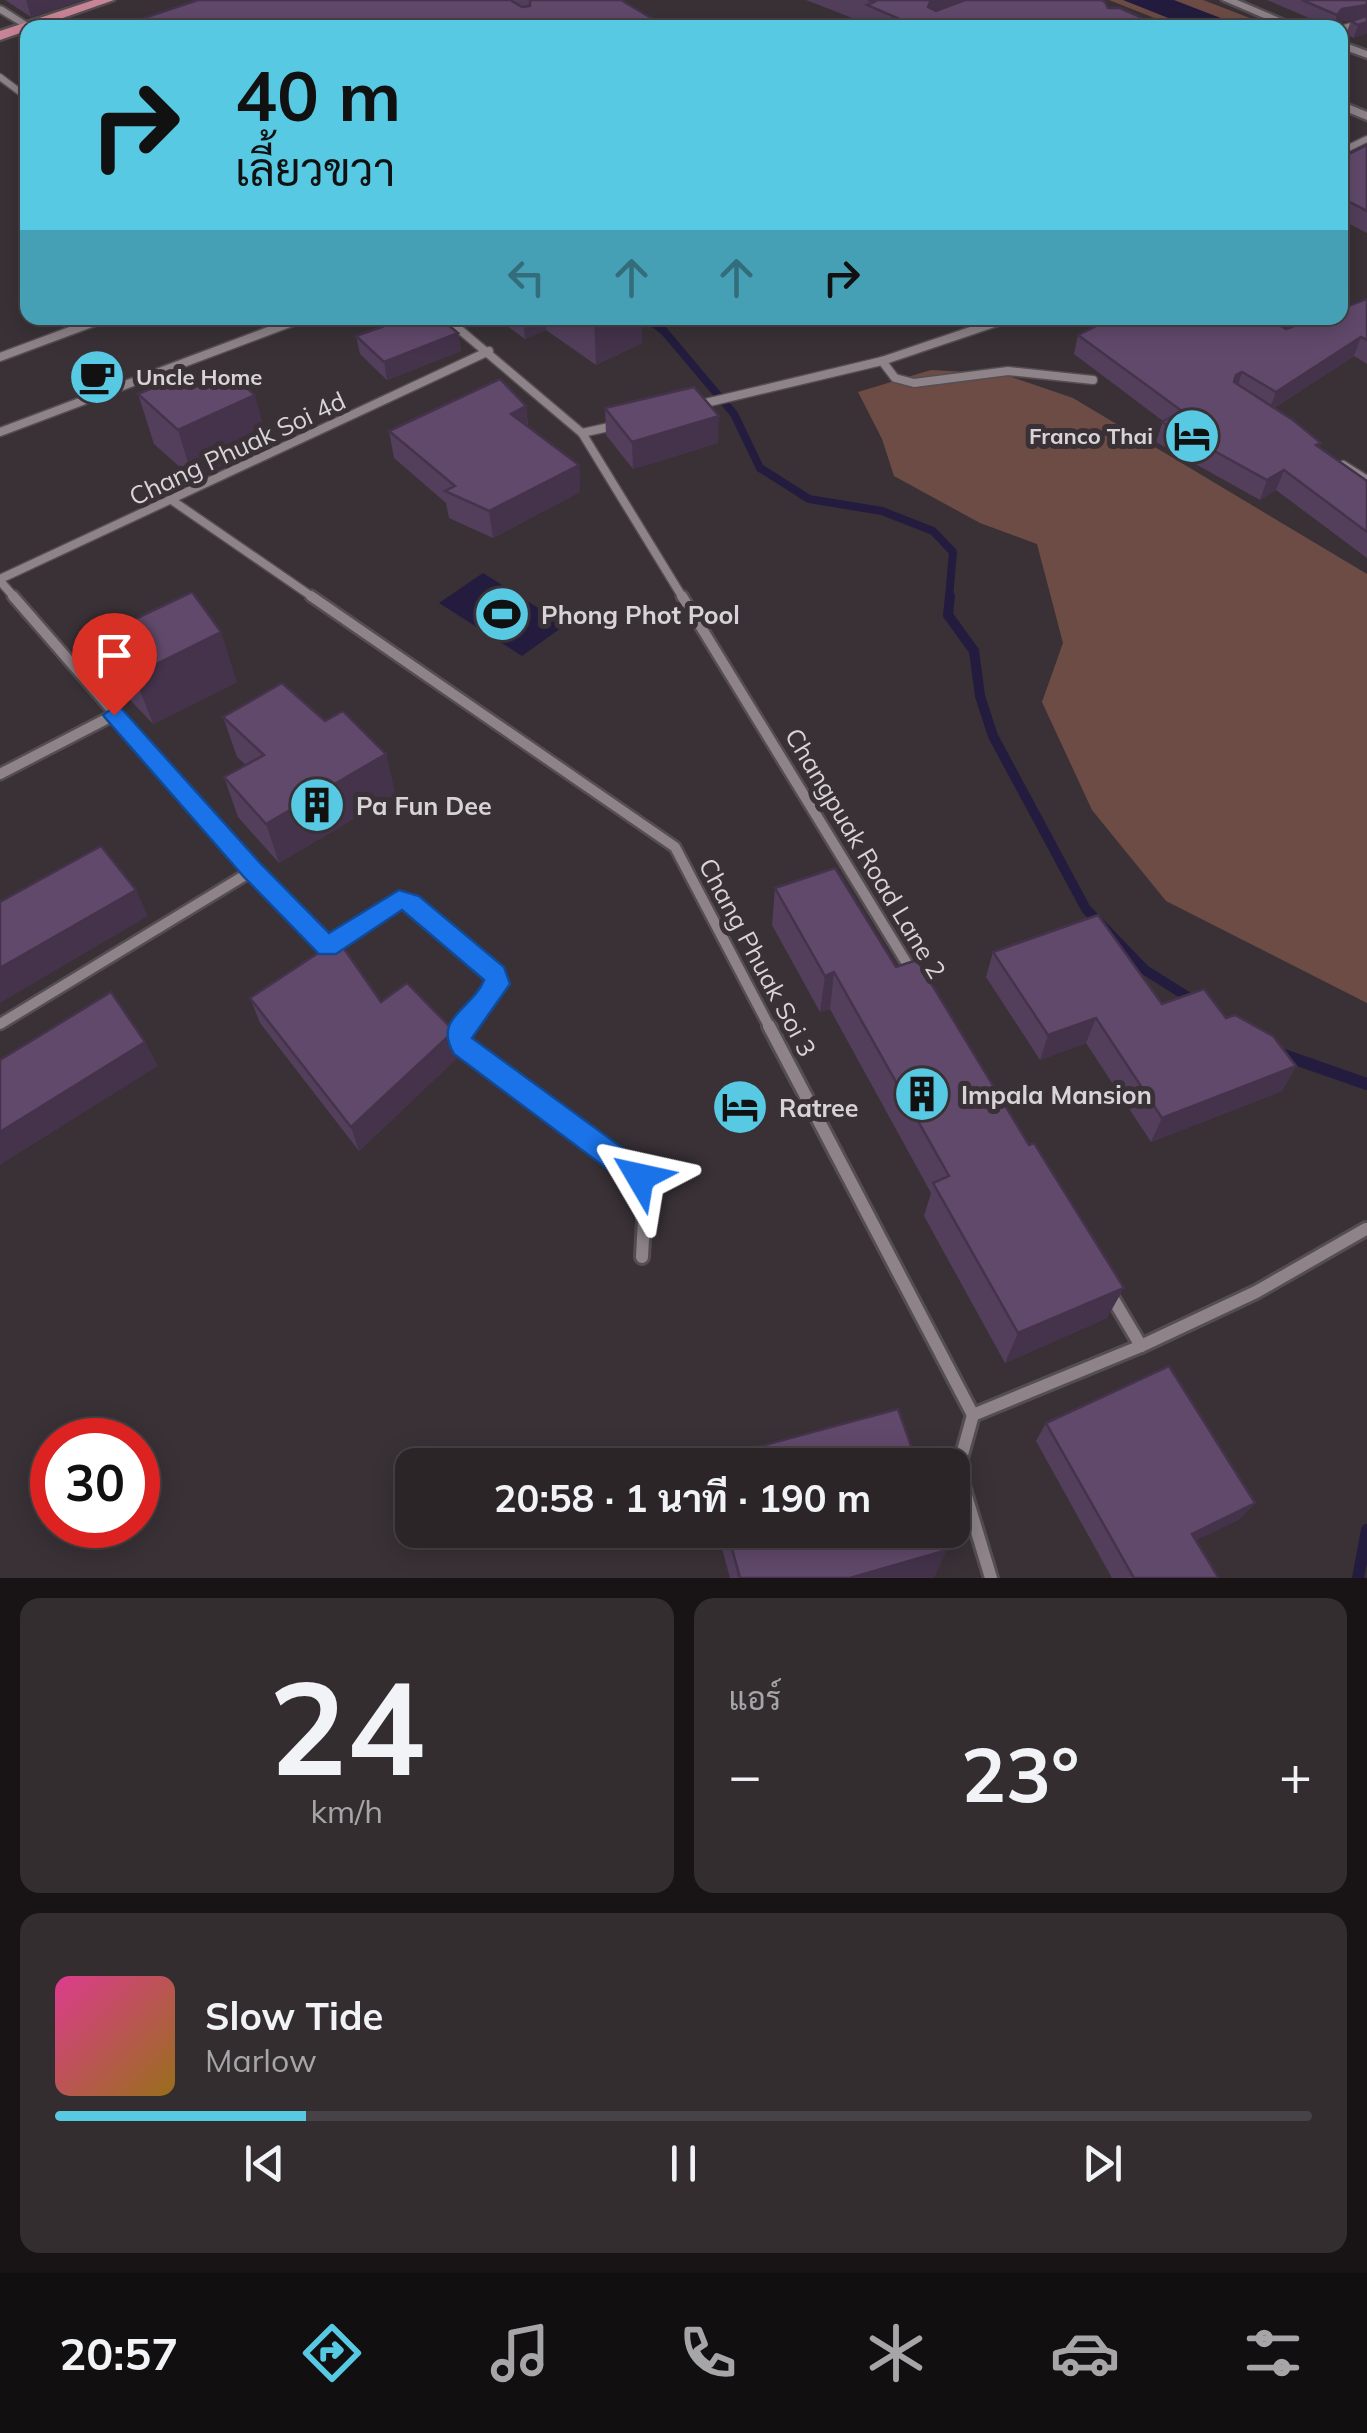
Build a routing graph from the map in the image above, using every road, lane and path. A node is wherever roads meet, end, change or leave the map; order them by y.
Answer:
1 (107, 0) edge
2 (1226, 0) edge
3 (54, 18) junction
4 (48, 20) edge
5 (57, 20) edge
6 (1277, 20) edge
7 (0, 76) edge
8 (20, 92) edge
9 (86, 325) edge
10 (284, 325) edge
11 (455, 325) edge
12 (988, 325) edge
13 (489, 351) junction
14 (0, 357) edge
15 (882, 361) junction
16 (1093, 380) dead end
17 (683, 409) edge
18 (632, 421) edge
19 (0, 432) edge
20 (582, 433) junction
21 (1334, 460) edge
22 (1367, 480) edge
23 (174, 501) junction
24 (0, 580) edge
25 (114, 715) junction
26 (0, 774) edge
27 (252, 871) junction
28 (926, 993) edge
29 (0, 1024) edge
30 (1366, 1229) edge
31 (642, 1257) dead end
32 (1100, 1278) edge
33 (1142, 1346) junction
34 (973, 1415) junction
35 (991, 1578) edge

1 - 3 main road
2 - 6 main road
3 - 4 main road
3 - 5 street
7 - 8 street
9 - 14 street
10 - 19 street
11 - 13 street, Changpuak Road Lane 2
12 - 15 street
13 - 20 street, Changpuak Road Lane 2
13 - 23 street, Chang Phuak Soi 4d
15 - 16 street
15 - 17 street
18 - 20 street
20 - 28 street, Changpuak Road Lane 2
21 - 22 street
23 - 24 street, Chang Phuak Soi 4d
23 - 34 street, Chang Phuak Soi 3
24 - 25 street
25 - 26 street
25 - 27 street
27 - 29 street
27 - 31 street
30 - 33 street
32 - 33 street
33 - 34 street
34 - 35 street

